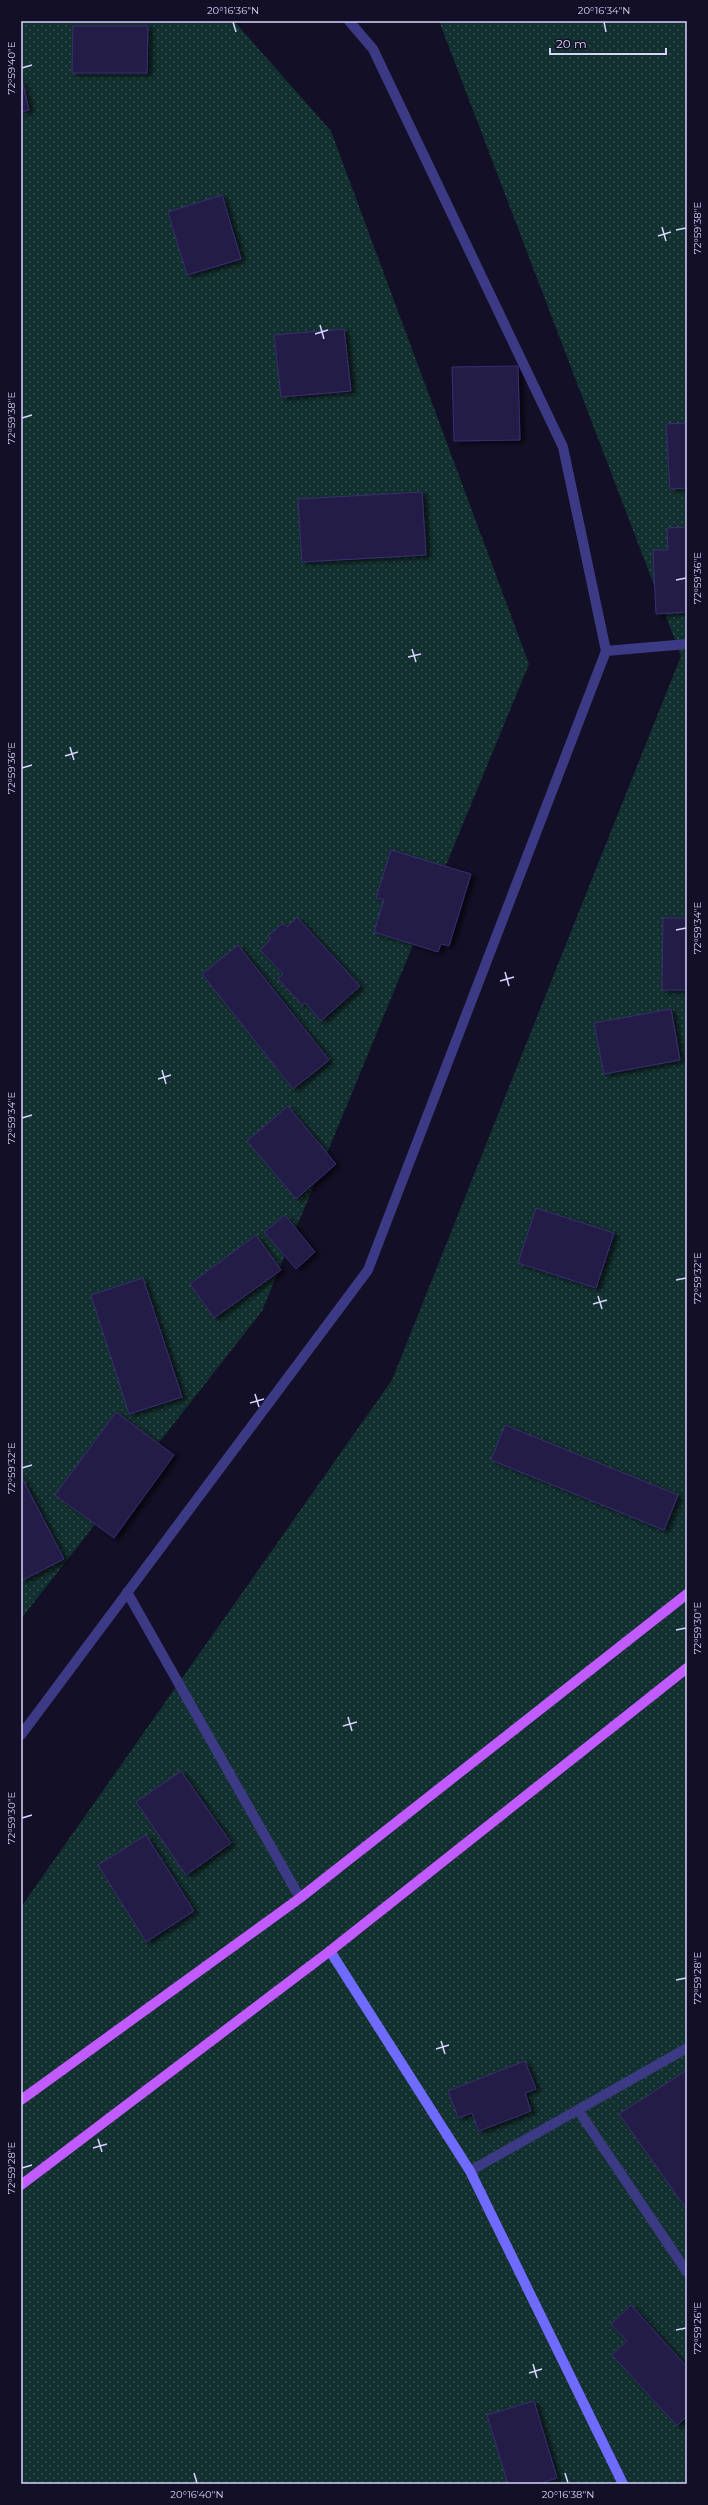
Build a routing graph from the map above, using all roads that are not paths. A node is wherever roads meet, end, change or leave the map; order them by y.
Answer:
1 (349, 21) edge
2 (687, 644) edge
3 (606, 651) junction
4 (127, 1592) junction
5 (687, 1594) edge
6 (687, 1668) edge
7 (21, 1735) edge
8 (300, 1898) junction
9 (330, 1951) junction
10 (687, 2048) edge
11 (21, 2100) edge
12 (578, 2110) junction
13 (470, 2171) junction
14 (21, 2185) edge
15 (687, 2272) edge
16 (623, 2484) edge

1 - 3 street
2 - 3 street
3 - 4 street
4 - 7 street
4 - 8 street
5 - 8 main road
6 - 9 main road
8 - 11 main road
9 - 13 street
9 - 14 main road
10 - 12 street
12 - 13 street
12 - 15 street
13 - 16 street

